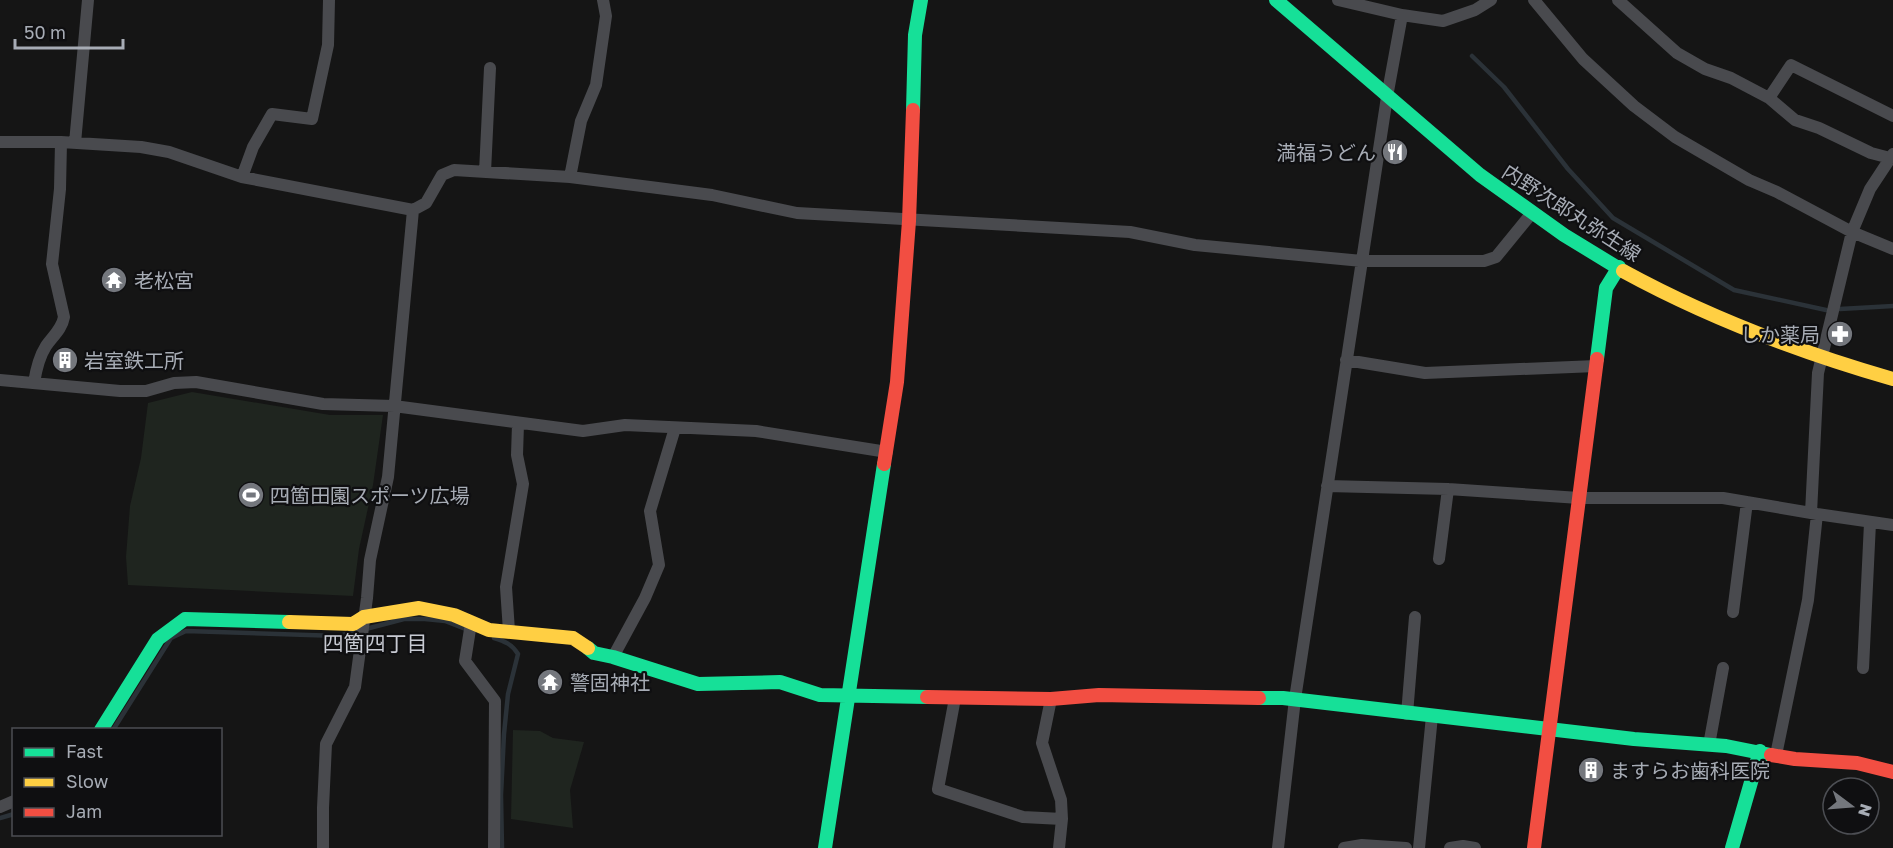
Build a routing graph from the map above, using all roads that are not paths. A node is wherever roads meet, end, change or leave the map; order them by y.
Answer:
1 (88, 0) edge
2 (329, 0) edge
3 (603, 0) edge
4 (921, 0) edge
5 (1338, 0) edge
6 (1491, 0) edge
7 (1534, 0) edge
8 (1621, 1) edge
9 (1285, 3) edge
10 (1402, 15) junction
11 (489, 68) dead end
12 (1387, 97) junction
13 (1769, 98) junction
14 (1893, 116) edge
15 (0, 142) edge
16 (62, 142) junction
17 (75, 143) junction
18 (1890, 160) edge
19 (485, 172) junction
20 (242, 177) junction
21 (570, 177) junction
22 (413, 210) junction
23 (1532, 213) junction
24 (909, 221) junction
25 (1852, 232) junction
26 (1893, 249) edge
27 (1362, 261) junction
28 (1619, 267) junction
29 (1822, 358) junction
30 (1346, 360) junction
31 (1596, 366) junction
32 (1893, 379) edge
33 (0, 380) edge
34 (34, 383) junction
35 (394, 406) junction
36 (518, 424) junction
37 (675, 428) junction
38 (887, 452) junction
39 (1327, 486) junction
40 (1448, 489) junction
41 (1579, 498) junction
42 (1747, 502) junction
43 (1814, 514) junction
44 (1870, 523) junction
45 (1893, 525) edge
46 (1439, 559) dead end
47 (1733, 612) dead end
48 (1415, 617) dead end
49 (364, 620) junction
50 (471, 623) junction
51 (509, 631) junction
52 (613, 657) junction
53 (1723, 668) dead end
54 (1863, 668) dead end
55 (848, 695) junction
56 (955, 698) junction
57 (1051, 699) junction
58 (1295, 699) junction
59 (1407, 714) junction
60 (1432, 716) junction
61 (102, 728) edge
62 (1550, 729) junction
63 (1709, 745) junction
64 (1760, 751) junction
65 (1776, 755) junction
66 (1893, 772) edge
67 (1062, 819) junction
68 (323, 848) edge
69 (494, 848) edge
70 (825, 848) edge
71 (1059, 848) edge
72 (1278, 848) edge
73 (1344, 848) edge
74 (1406, 848) edge
75 (1419, 848) edge
76 (1450, 848) edge
77 (1475, 848) edge
78 (1534, 848) edge
79 (1732, 848) edge

1 - 17 street
2 - 20 street
3 - 21 street
4 - 24 street
5 - 10 street
6 - 10 street
7 - 25 street
8 - 13 street
9 - 12 street, 内野次郎丸弥生線
10 - 12 street
11 - 19 street
12 - 23 street, 内野次郎丸弥生線
12 - 27 street
13 - 14 street
13 - 18 street
15 - 16 street
16 - 17 street
16 - 34 street
17 - 20 street
18 - 25 street
19 - 21 street
19 - 22 street
20 - 22 street
21 - 24 street
22 - 35 street
23 - 27 street
23 - 28 street, 内野次郎丸弥生線
24 - 27 street
24 - 38 street
25 - 26 street
25 - 29 street
27 - 30 street
28 - 29 street, 内野次郎丸弥生線
28 - 31 street
29 - 32 street, 内野次郎丸弥生線
29 - 43 street
30 - 31 street
30 - 39 street
31 - 41 street
33 - 34 street
34 - 35 street
35 - 36 street
35 - 49 street
36 - 37 street
36 - 51 street
37 - 38 street
37 - 52 street
38 - 55 street
39 - 40 street
39 - 58 street
40 - 41 street
40 - 46 street
41 - 42 street
41 - 62 street
42 - 43 street
42 - 47 street
43 - 44 street
43 - 65 street
44 - 45 street
44 - 54 street
48 - 59 street
49 - 50 street
49 - 61 street
49 - 68 street
50 - 51 street
50 - 69 street
51 - 52 street
52 - 55 street
53 - 63 street
55 - 56 street
55 - 70 street
56 - 57 street
56 - 67 street
57 - 58 street
57 - 67 street
58 - 59 street
58 - 72 street
59 - 60 street
60 - 62 street
60 - 75 street
62 - 63 street
62 - 78 street
63 - 64 street
64 - 65 street
64 - 79 street
65 - 66 street
67 - 71 street
73 - 74 street
76 - 77 street

